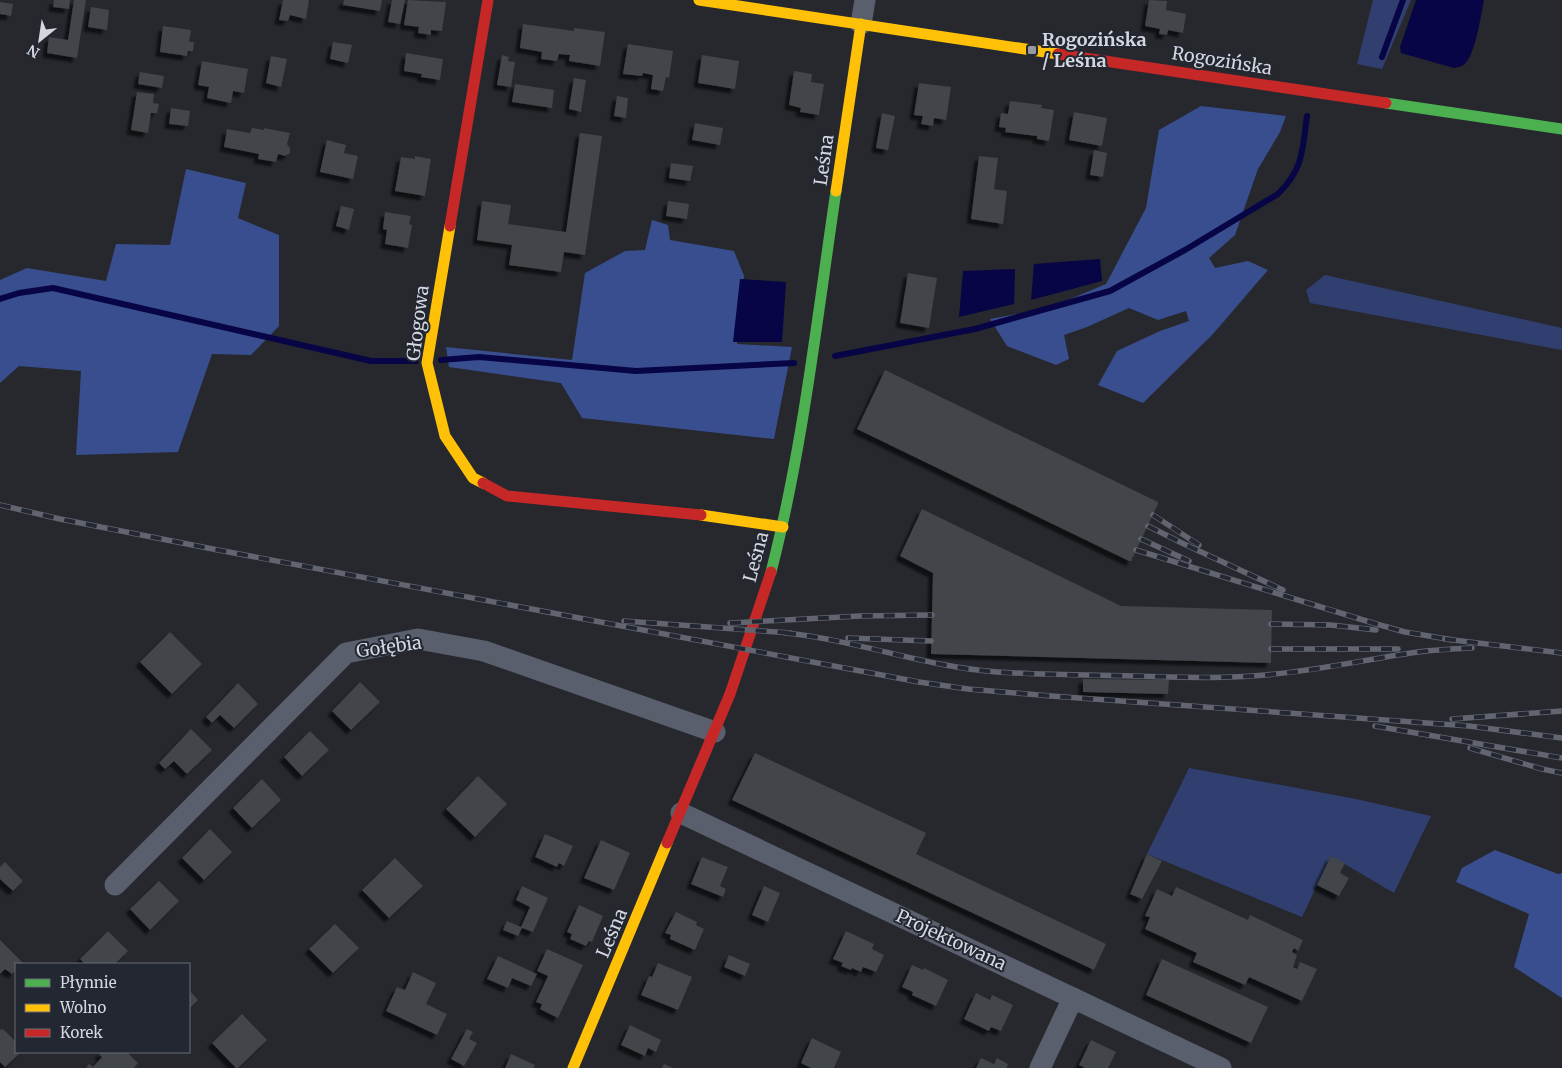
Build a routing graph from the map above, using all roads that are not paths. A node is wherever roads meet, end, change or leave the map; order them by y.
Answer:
1 (488, 0) edge
2 (699, 0) edge
3 (865, 0) edge
4 (861, 24) junction
5 (1562, 129) edge
6 (783, 527) junction
7 (715, 732) junction
8 (681, 813) junction
9 (115, 885) dead end
10 (1073, 998) junction
11 (573, 1068) edge
12 (1040, 1068) edge
13 (1221, 1068) edge

1 - 6 street, Głogowa
2 - 4 street, Rogozińska
3 - 4 street
4 - 5 street, Rogozińska
4 - 6 street, Leśna
6 - 7 street, Leśna
7 - 8 street, Leśna
7 - 9 street, Gołębia
8 - 10 street, Projektowana
8 - 11 street, Leśna
10 - 12 street
10 - 13 street, Projektowana

